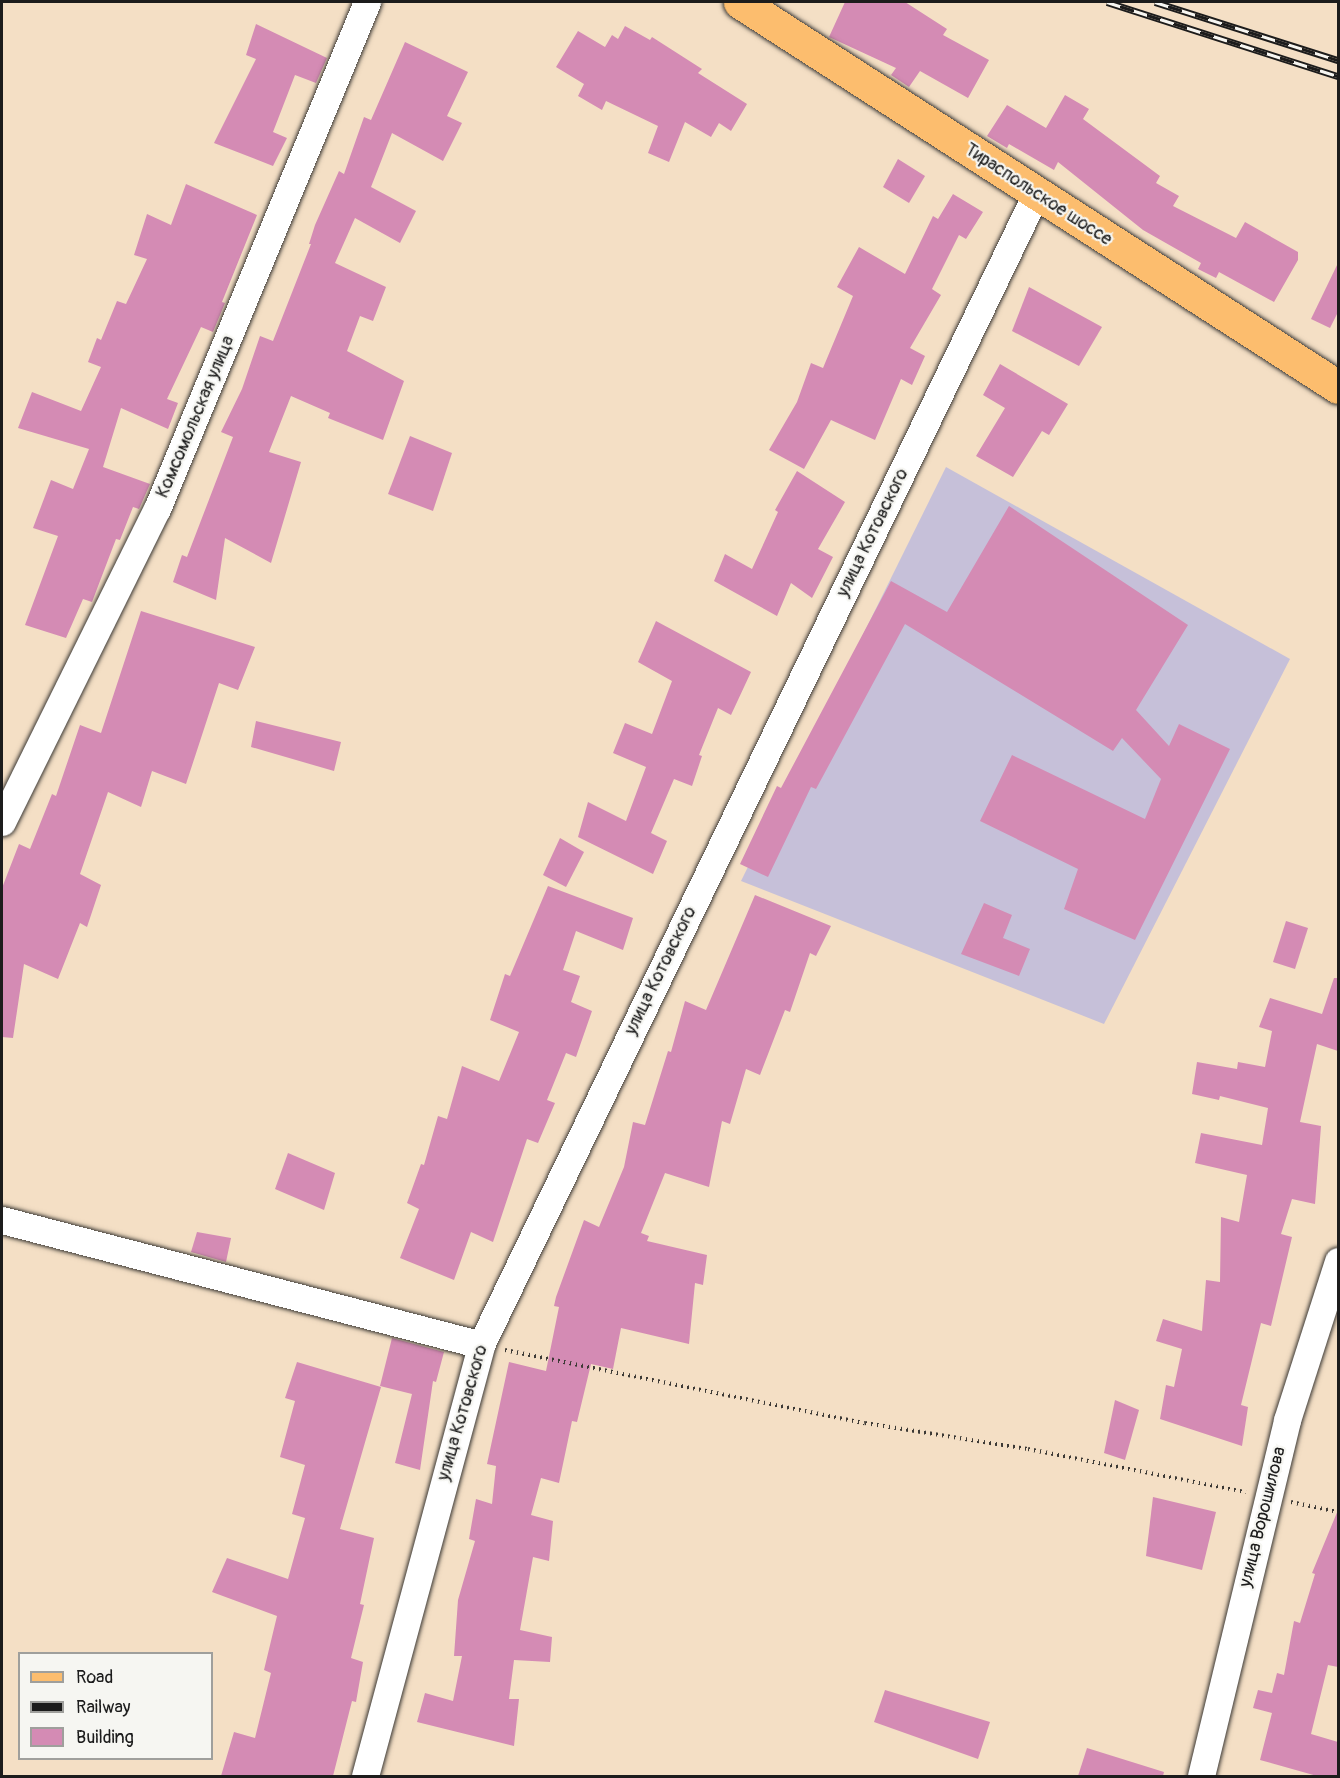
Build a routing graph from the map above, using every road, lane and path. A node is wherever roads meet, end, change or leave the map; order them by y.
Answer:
1 (367, 2) edge
2 (740, 2) edge
3 (1036, 194) junction
4 (1338, 387) edge
5 (2, 822) edge
6 (2, 1220) edge
7 (1338, 1261) edge
8 (481, 1345) junction
9 (1268, 1496) junction
10 (1338, 1512) edge
11 (364, 1776) edge
12 (1201, 1776) edge

1 - 5 street, Комсомольская улица
2 - 3 main road, Тираспольское шоссе
3 - 4 main road, Тираспольское шоссе
3 - 8 street, улица Котовского
6 - 8 street
7 - 9 street, улица Ворошилова
8 - 9 path
8 - 11 street, улица Котовского
9 - 10 path
9 - 12 street, улица Ворошилова

